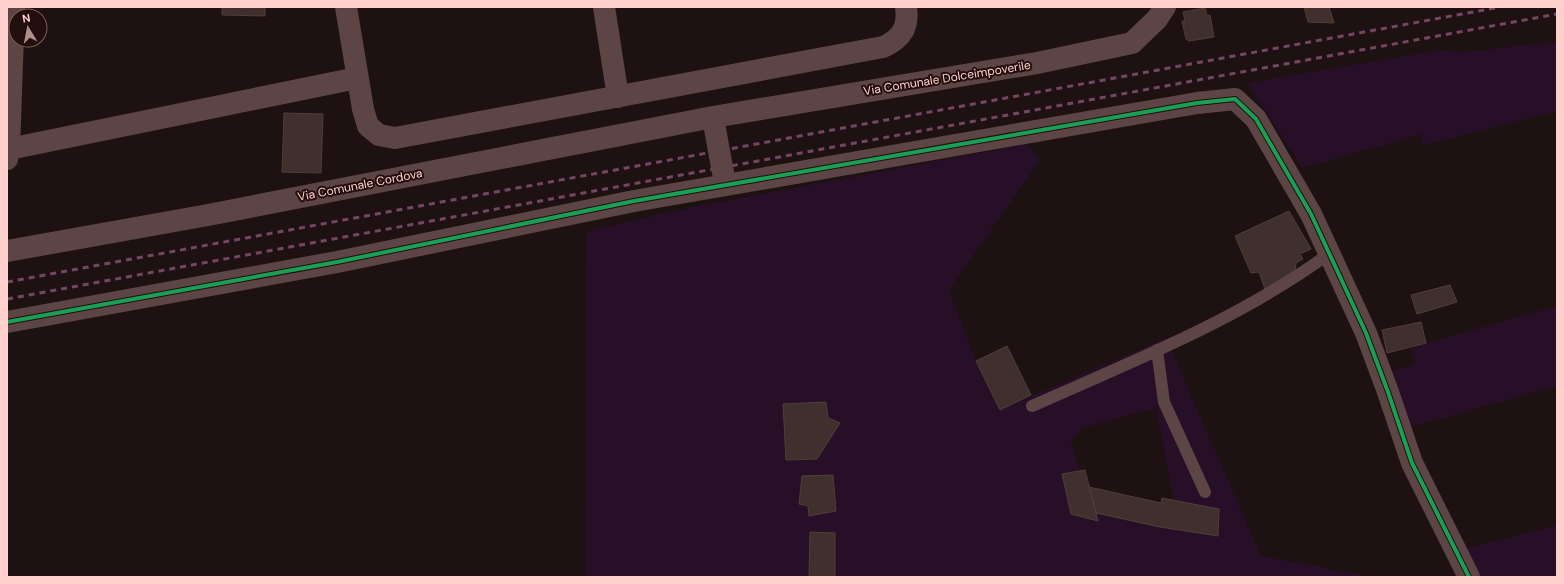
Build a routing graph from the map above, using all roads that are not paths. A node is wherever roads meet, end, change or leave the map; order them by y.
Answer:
1 (14, 7) edge
2 (346, 7) edge
3 (604, 7) edge
4 (906, 7) edge
5 (1165, 7) edge
6 (357, 78) junction
7 (618, 97) junction
8 (714, 123) junction
9 (8, 154) edge
10 (725, 181) junction
11 (7, 251) edge
12 (1330, 253) junction
13 (7, 322) edge
14 (1157, 350) junction
15 (1032, 406) dead end
16 (1204, 492) dead end
17 (1470, 577) edge

1 - 9 street
2 - 6 street
3 - 7 street
4 - 7 street
5 - 8 street, Via Comunale Dolceimpoverile
6 - 7 street
6 - 9 street
8 - 10 street, bridge
8 - 11 street, Via Comunale Cordova
10 - 12 street
10 - 13 street
12 - 14 lane
12 - 17 street
14 - 15 lane
14 - 16 lane

